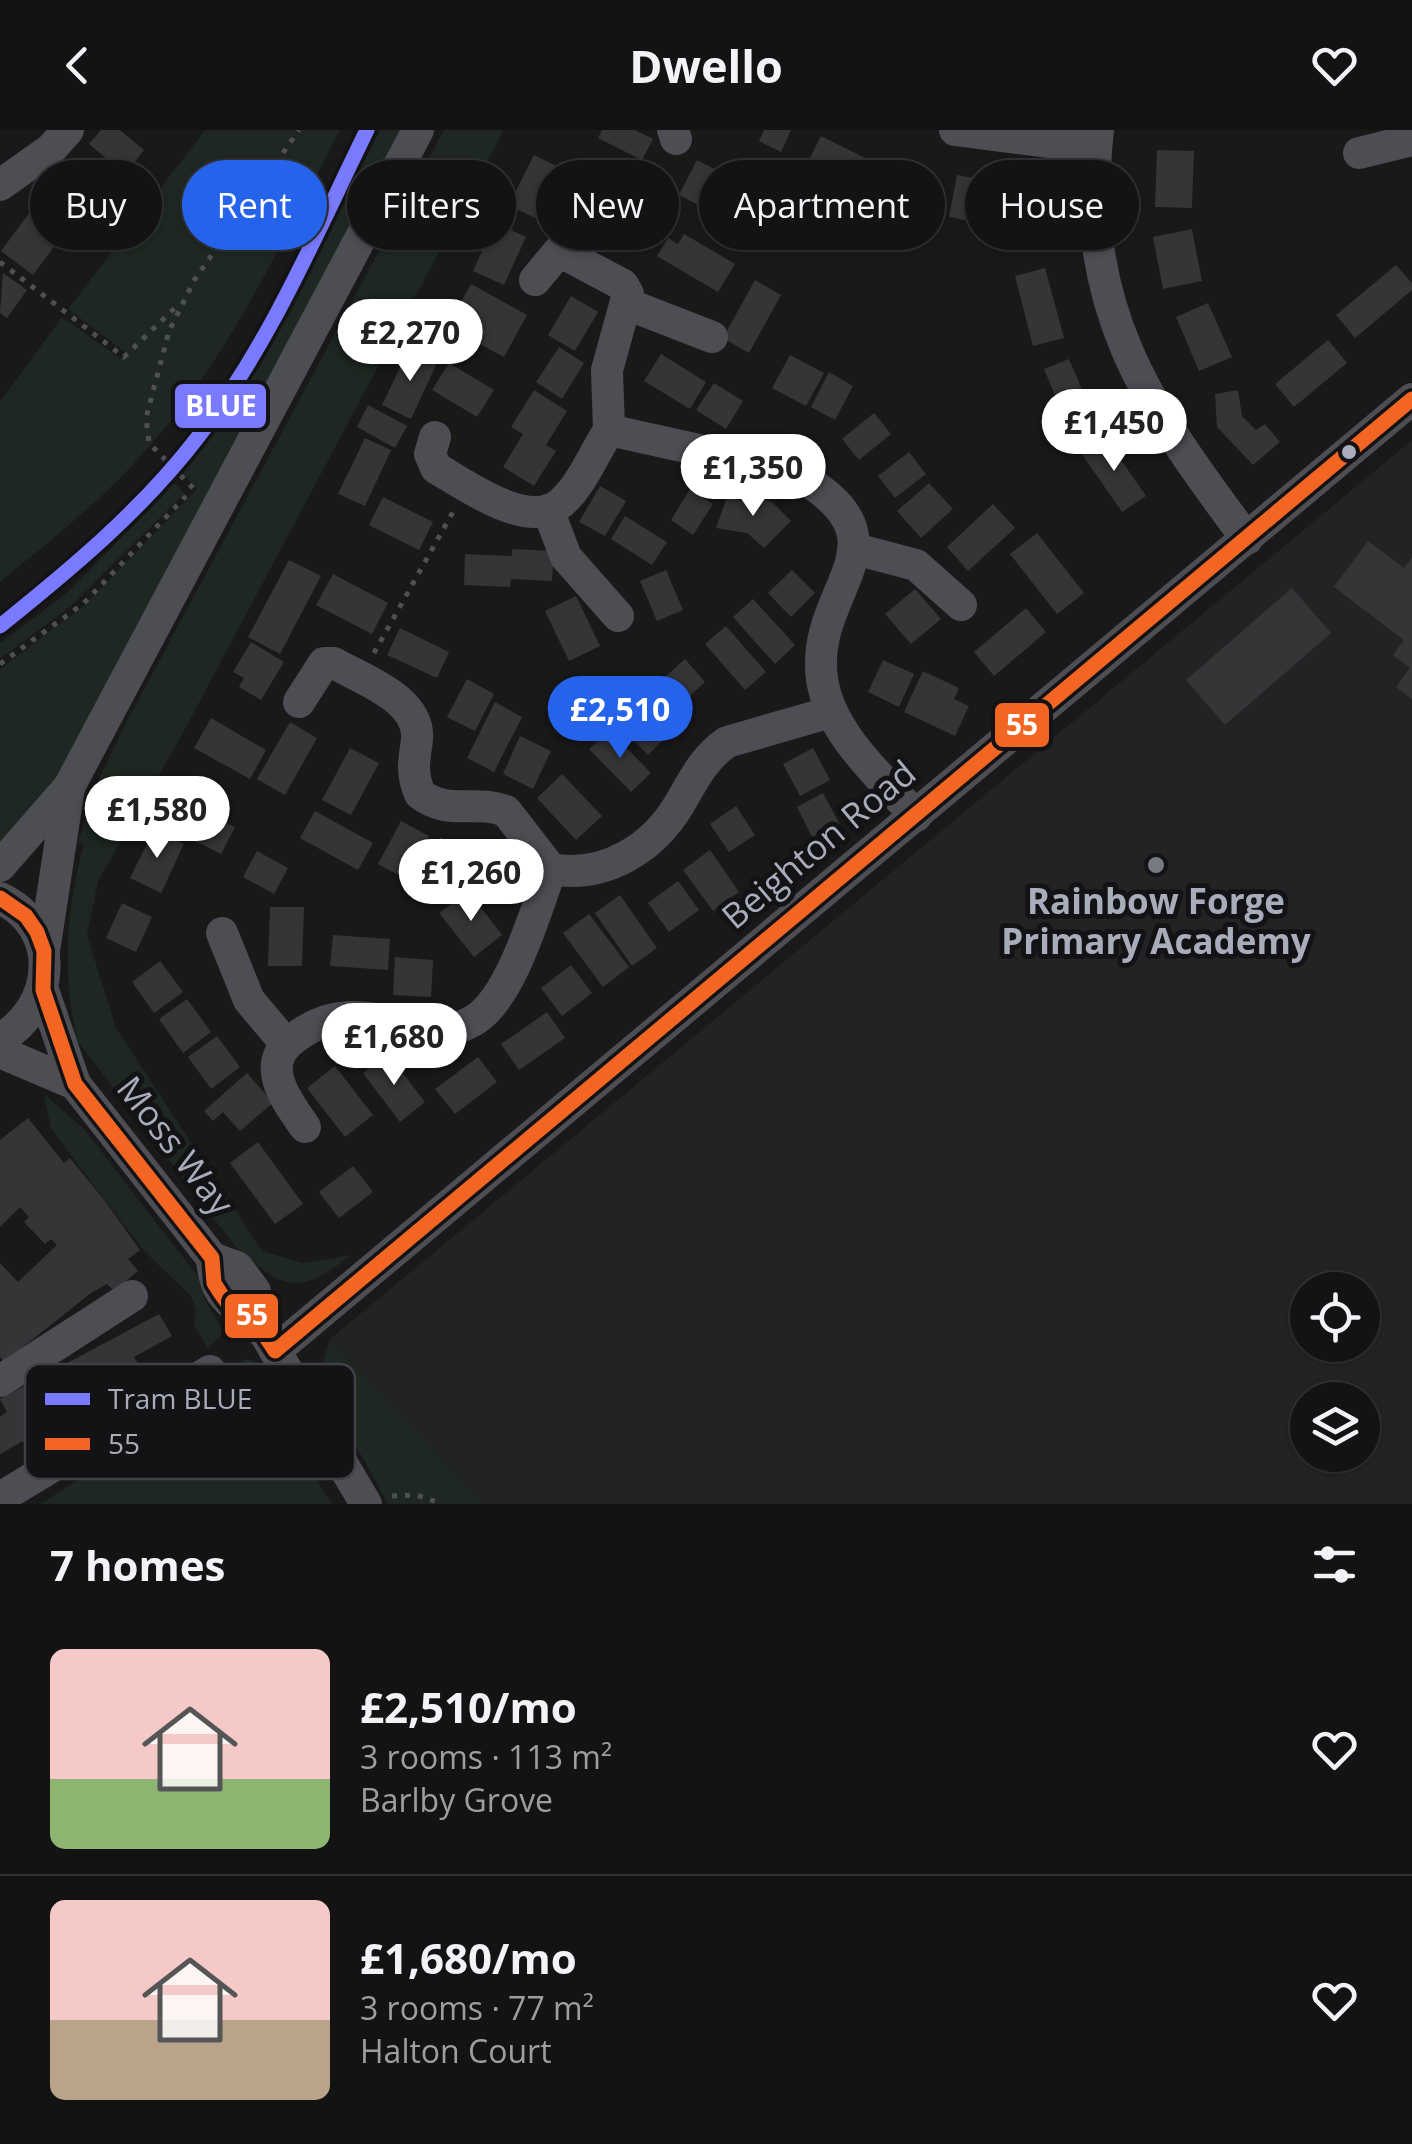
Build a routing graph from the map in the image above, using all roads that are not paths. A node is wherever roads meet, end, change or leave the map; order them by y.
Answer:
1 (68, 130) edge
2 (418, 130) edge
3 (955, 130) edge
4 (1097, 139) edge
5 (1412, 140) edge
6 (1360, 153) dead end
7 (0, 185) edge
8 (535, 280) dead end
9 (627, 304) junction
10 (712, 337) dead end
11 (1412, 399) edge
12 (609, 430) junction
13 (435, 437) dead end
14 (548, 510) junction
15 (1246, 539) junction
16 (854, 549) junction
17 (961, 605) dead end
18 (618, 616) dead end
19 (299, 702) dead end
20 (832, 712) junction
21 (69, 788) junction
22 (916, 816) junction
23 (0, 866) edge
24 (552, 869) junction
25 (0, 898) edge
26 (222, 933) dead end
27 (44, 951) junction
28 (43, 990) junction
29 (0, 1039) edge
30 (286, 1044) junction
31 (0, 1052) edge
32 (75, 1084) junction
33 (306, 1127) dead end
34 (132, 1296) dead end
35 (276, 1351) junction
36 (28, 1364) edge
37 (284, 1364) edge
38 (25, 1366) edge
39 (0, 1382) edge
40 (31, 1479) edge
41 (351, 1479) edge
42 (0, 1498) edge
43 (365, 1502) edge

1 - 7 street
2 - 21 street
3 - 4 street
4 - 15 street
5 - 6 street
8 - 9 street
9 - 10 street
9 - 12 street
11 - 15 street, Beighton Road
12 - 14 street
12 - 16 street
13 - 14 street
14 - 18 street
15 - 22 street, Beighton Road
16 - 17 street
16 - 20 street
19 - 24 street
20 - 22 street
20 - 24 street
21 - 23 street
21 - 27 street
22 - 35 street, Beighton Road
24 - 30 street
25 - 27 street
26 - 30 street
27 - 28 street
28 - 29 street
28 - 32 street, Moss Way
30 - 33 street
31 - 32 street, Moss Way
32 - 35 street, Moss Way
34 - 36 street
35 - 37 street, Moss Way
38 - 39 street
40 - 42 street
41 - 43 street, Moss Way

